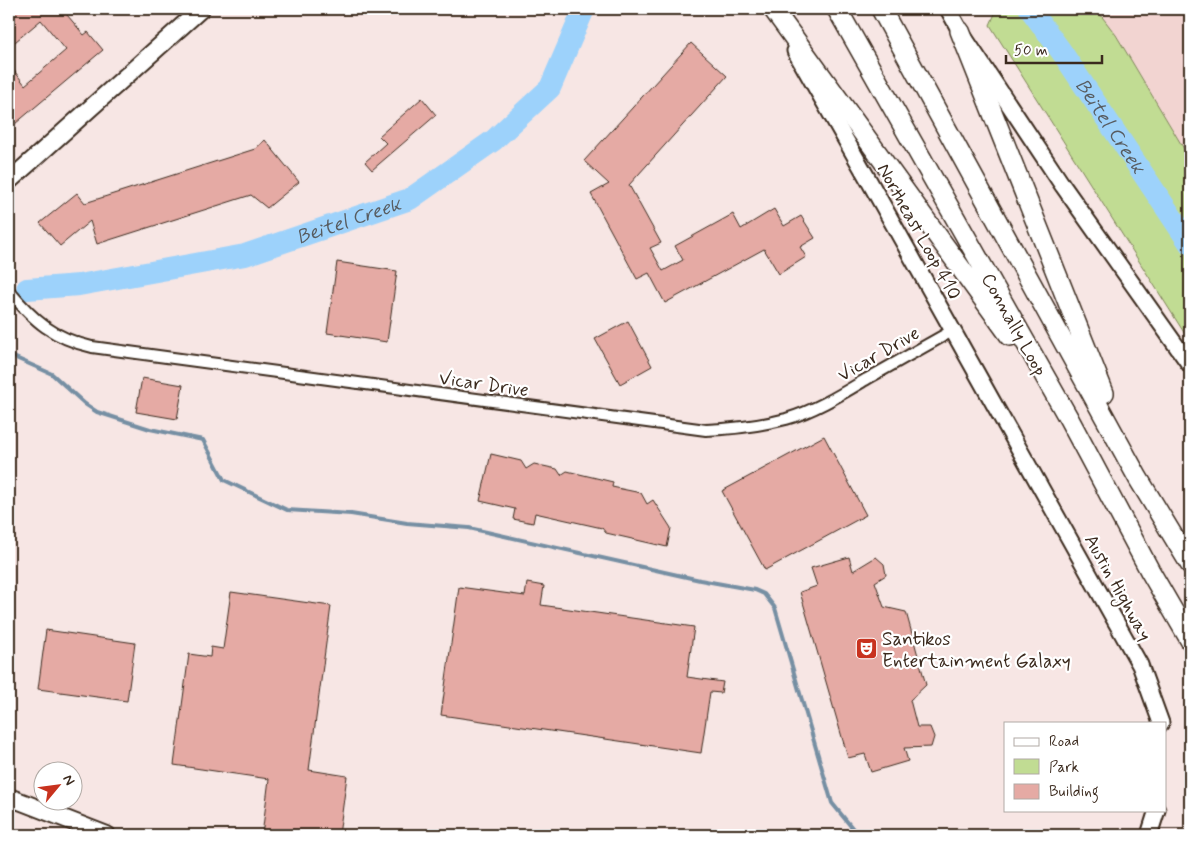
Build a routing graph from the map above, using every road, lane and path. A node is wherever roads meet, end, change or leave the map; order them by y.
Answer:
1 (201, 9) edge
2 (772, 9) edge
3 (837, 9) edge
4 (948, 9) edge
5 (882, 11) edge
6 (960, 31) junction
7 (9, 181) edge
8 (9, 291) edge
9 (952, 331) junction
10 (1190, 365) edge
11 (1069, 418) junction
12 (1034, 474) joint
13 (1138, 478) junction
14 (1190, 564) edge
15 (1150, 571) junction
16 (1190, 640) edge
17 (1190, 655) edge
18 (1161, 722) edge
19 (9, 796) edge
20 (1156, 812) edge
21 (107, 835) edge
22 (1149, 835) edge

1 - 7 main road
2 - 9 main road, Northeast Loop 410
2 - 11 highway
3 - 11 highway, Connally Loop
4 - 6 main road
5 - 13 highway, Connally Loop
6 - 10 main road
6 - 13 highway
8 - 9 street, Vicar Drive
9 - 12 main road, Northeast Loop 410
11 - 15 highway, Connally Loop
12 - 18 main road, Austin Highway
13 - 14 highway, Connally Loop
15 - 16 highway, Connally Loop
15 - 17 highway
19 - 21 main road
20 - 22 main road

